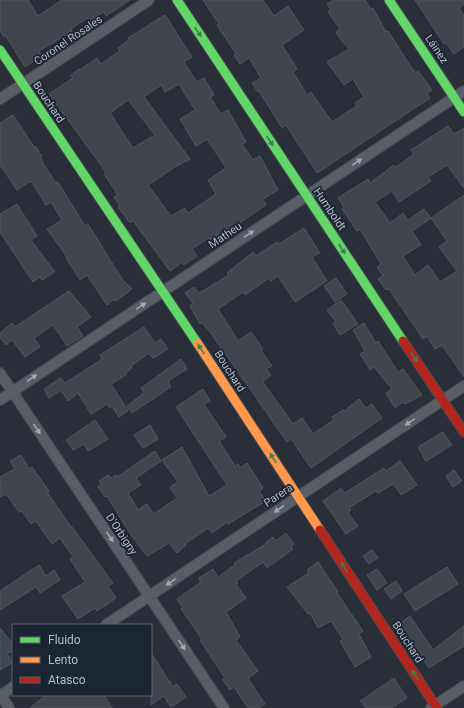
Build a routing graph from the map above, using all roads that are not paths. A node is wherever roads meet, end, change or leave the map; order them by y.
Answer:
1 (149, 0) edge
2 (176, 0) edge
3 (389, 0) edge
4 (0, 50) edge
5 (23, 84) junction
6 (464, 91) edge
7 (454, 98) junction
8 (0, 99) edge
9 (464, 112) edge
10 (307, 196) junction
11 (163, 291) junction
12 (0, 374) edge
13 (464, 386) edge
14 (12, 392) junction
15 (0, 400) edge
16 (443, 400) junction
17 (464, 432) edge
18 (298, 497) junction
19 (149, 596) junction
20 (107, 624) edge
21 (464, 686) edge
22 (12, 688) edge
23 (0, 695) edge
24 (434, 707) edge
25 (9, 708) edge
26 (224, 708) edge

1 - 5 street, Coronel Rosales
2 -> 10 street, Humboldt
3 - 7 street, Láinez
4 - 5 street, Bouchard
5 - 8 street, Coronel Rosales
5 - 11 street, Bouchard
6 - 7 street, Matheu
7 - 9 street, Láinez
10 -> 7 street, Matheu
11 -> 10 street, Matheu
10 -> 16 street, Humboldt
14 -> 11 street, Matheu
18 -> 11 street, Bouchard
12 - 14 street, D'Orbigny
13 - 16 street, Parera
14 - 15 street, Matheu
14 -> 19 street, D'Orbigny
16 - 17 street, Humboldt
16 -> 18 street, Parera
18 -> 19 street, Parera
24 -> 18 street, Bouchard
19 - 20 street, Parera
19 -> 26 street, D'Orbigny
21 - 24 street
22 - 23 street
23 - 25 street

